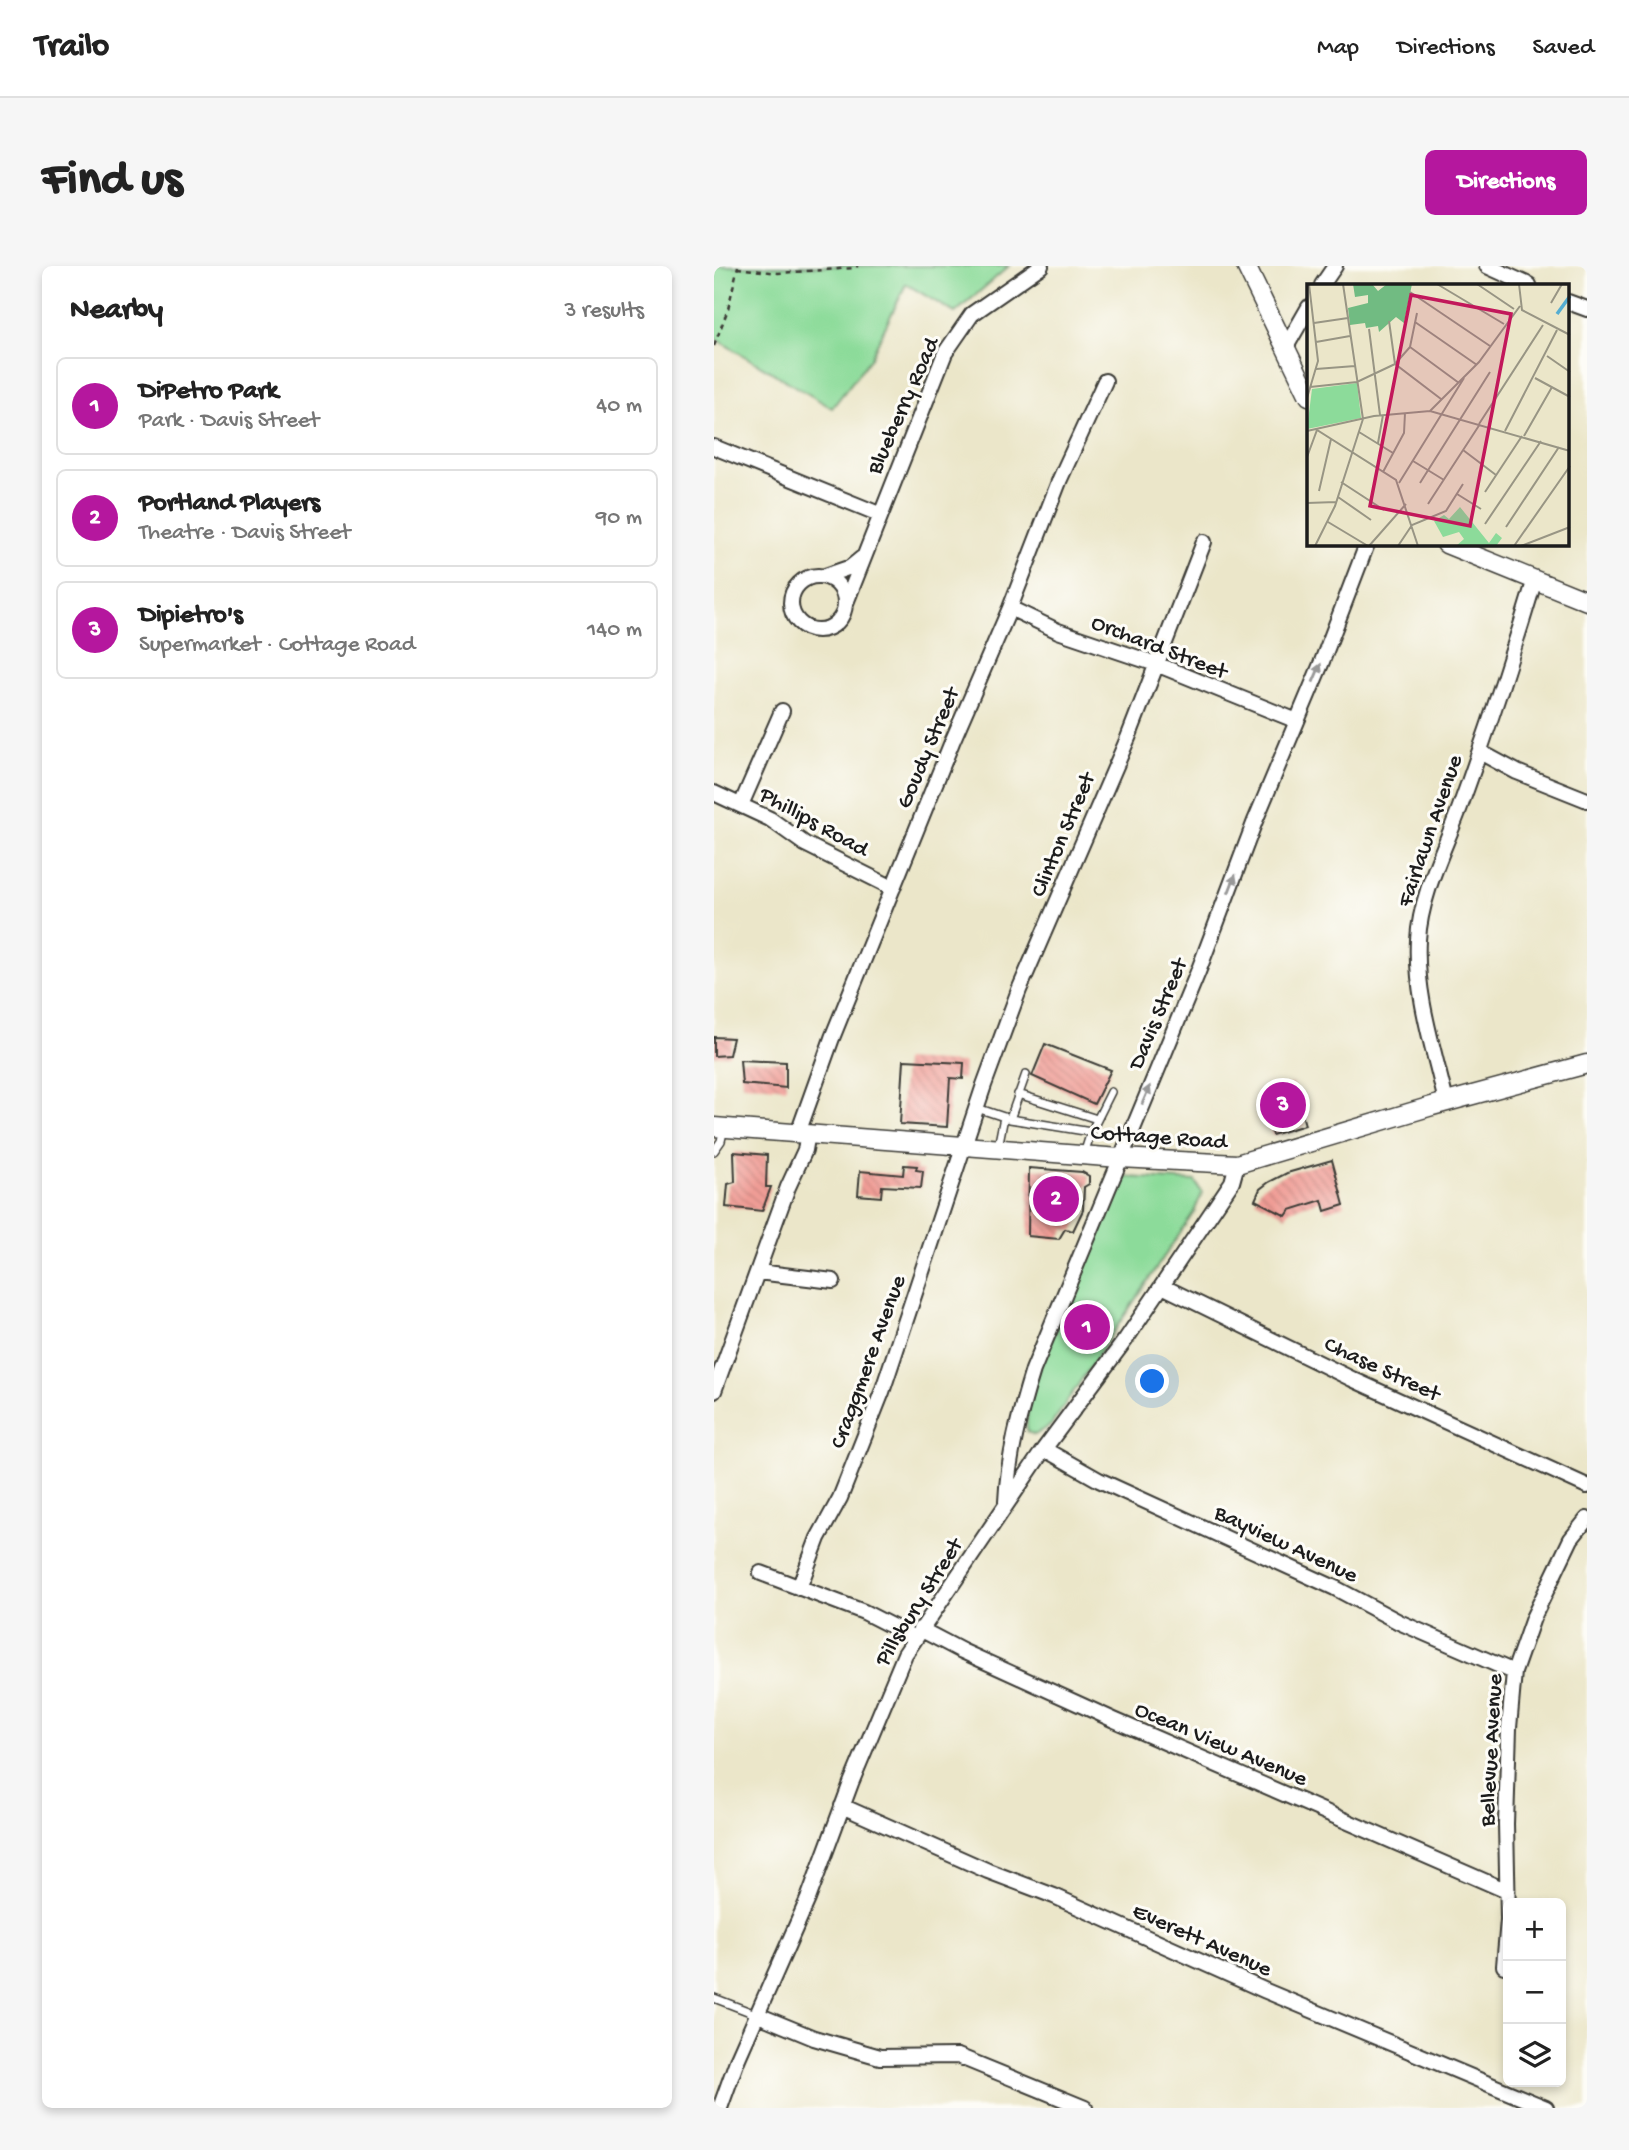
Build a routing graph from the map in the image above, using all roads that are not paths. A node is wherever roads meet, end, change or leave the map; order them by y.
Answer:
1 (1041, 266) edge
2 (1246, 266) edge
3 (1335, 266) edge
4 (1487, 266) edge
5 (1323, 284) edge
6 (1527, 284) edge
7 (1570, 303) edge
8 (1587, 309) edge
9 (1307, 310) edge
10 (1286, 347) junction
11 (1105, 381) dead end
12 (1307, 392) edge
13 (714, 447) edge
14 (879, 514) junction
15 (1204, 542) dead end
16 (1366, 546) edge
17 (1451, 546) edge
18 (863, 557) junction
19 (825, 576) junction
20 (1535, 579) junction
21 (1587, 601) edge
22 (846, 603) junction
23 (1010, 608) junction
24 (1156, 664) junction
25 (782, 711) dead end
26 (1297, 721) junction
27 (1480, 752) junction
28 (714, 793) edge
29 (1587, 800) edge
30 (741, 805) junction
31 (893, 888) junction
32 (1587, 1064) edge
33 (1026, 1074) dead end
34 (1111, 1092) dead end
35 (1018, 1094) junction
36 (1446, 1102) junction
37 (977, 1108) junction
38 (1007, 1118) junction
39 (1097, 1119) junction
40 (719, 1127) edge
41 (1091, 1132) junction
42 (803, 1133) junction
43 (965, 1145) junction
44 (998, 1148) junction
45 (714, 1151) edge
46 (1084, 1154) junction
47 (1120, 1158) junction
48 (1237, 1164) junction
49 (758, 1272) junction
50 (833, 1281) dead end
51 (1162, 1286) junction
52 (714, 1391) edge
53 (1044, 1449) junction
54 (1587, 1486) edge
55 (1006, 1503) junction
56 (1587, 1519) edge
57 (761, 1573) dead end
58 (799, 1588) junction
59 (918, 1633) junction
60 (1514, 1672) junction
61 (842, 1806) junction
62 (1507, 1891) junction
63 (1507, 1898) edge
64 (714, 1998) edge
65 (758, 2015) junction
66 (720, 2108) edge
67 (1085, 2108) edge
68 (1546, 2108) edge

1 - 14 street, Blueberry Road
2 - 10 street
3 - 5 street
4 - 6 street
7 - 8 street
9 - 10 street
10 - 12 street
11 - 23 street, Goudy Street
13 - 14 street
14 - 18 street, Blueberry Road
15 - 24 street, Clinton Street
26 -> 16 street, Davis Street
17 - 20 street
18 - 19 street, Blueberry Road
18 - 22 street, Blueberry Road
19 - 22 street
19 - 22 street, Blueberry Road
20 - 21 street
20 - 27 street, Fairlawn Avenue
23 - 24 street, Orchard Street
23 - 31 street, Goudy Street
24 - 26 street, Orchard Street
24 - 37 street, Clinton Street
25 - 30 street
47 -> 26 street, Davis Street
27 - 29 street
27 - 36 street, Fairlawn Avenue
28 - 30 street, Phillips Road
30 - 31 street, Phillips Road
31 - 42 street, Goudy Street
32 - 36 street, Cottage Road
33 - 35 lane
34 - 39 lane
35 - 38 lane
35 - 39 lane
36 - 48 street, Cottage Road
37 - 38 lane
37 - 43 street, Clinton Street
38 - 41 lane
38 - 44 lane
39 - 41 lane
40 - 42 street, Cottage Road
40 - 45 lane
41 - 46 lane
42 - 43 street, Cottage Road
42 - 49 street, Goudy Street
43 - 44 street, Cottage Road
43 - 58 street, Craggmere Avenue
44 - 46 street, Cottage Road
46 - 47 street, Cottage Road
47 - 48 street, Cottage Road
47 - 55 street, Davis Street
48 - 51 street, Pillsbury Street
49 - 50 street
49 - 52 street, Goudy Street
51 - 53 street, Pillsbury Street
51 - 54 street, Chase Street
53 - 55 street, Pillsbury Street
53 - 60 street, Bayview Avenue
55 - 59 street, Pillsbury Street
56 - 60 street, Bellevue Avenue
57 - 58 street, Ocean View Avenue
58 - 59 street, Ocean View Avenue
59 - 61 street, Pillsbury Street
59 - 62 street, Ocean View Avenue
60 - 62 street, Bellevue Avenue
61 - 65 street, Pillsbury Street
61 - 68 street, Everett Avenue
62 - 63 street, Bellevue Avenue
64 - 65 lane
65 - 66 street, Pillsbury Street
65 - 67 street

